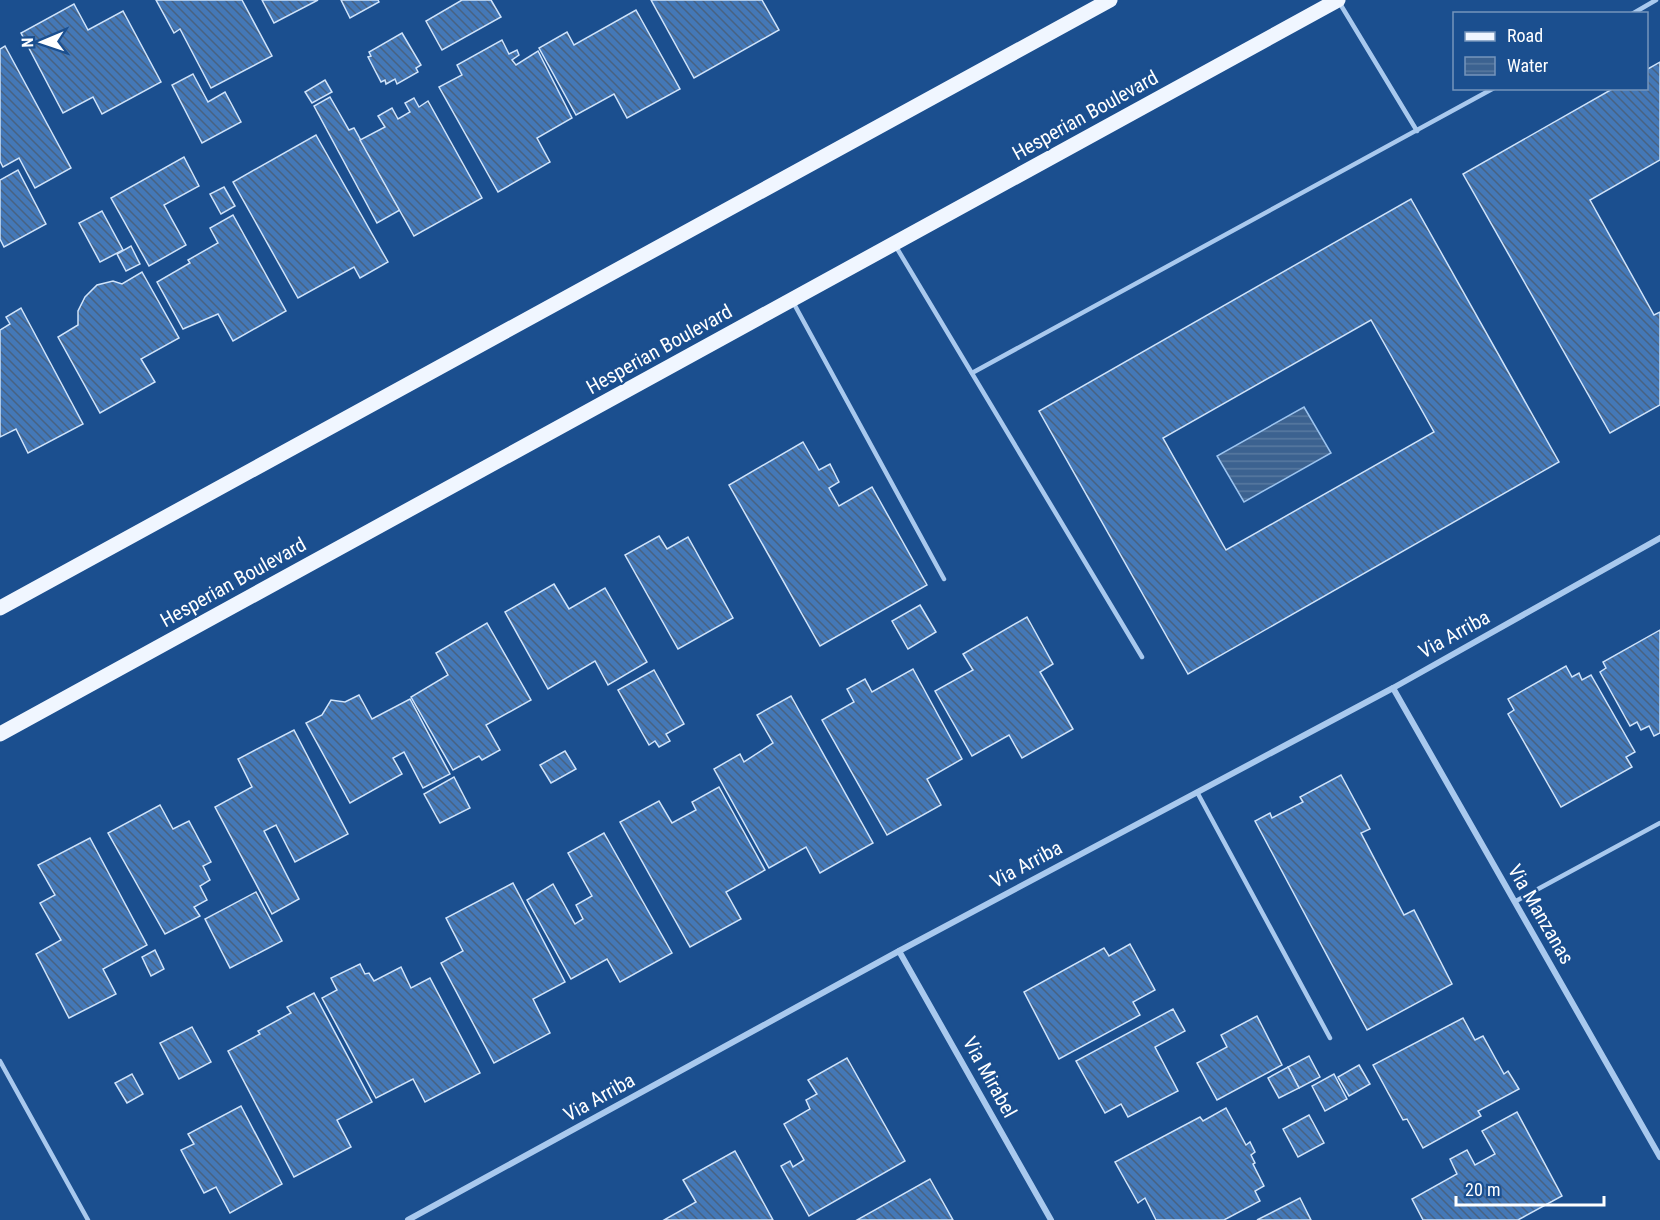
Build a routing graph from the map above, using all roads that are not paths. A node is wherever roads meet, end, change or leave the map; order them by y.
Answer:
1 (1110, 0) edge
2 (1338, 0) edge
3 (1656, 0) edge
4 (1635, 12) edge
5 (1490, 90) edge
6 (1417, 130) junction
7 (894, 243) junction
8 (792, 300) junction
9 (972, 373) junction
10 (1660, 538) edge
11 (944, 579) dead end
12 (0, 608) edge
13 (1142, 657) dead end
14 (1392, 687) junction
15 (0, 734) edge
16 (1197, 792) junction
17 (1660, 823) edge
18 (1516, 902) junction
19 (899, 951) junction
20 (1330, 1038) dead end
21 (0, 1061) edge
22 (1660, 1157) edge
23 (88, 1220) edge
24 (408, 1220) edge
25 (1051, 1220) edge

1 - 12 main road
2 - 6 lane
2 - 7 main road, Hesperian Boulevard
3 - 4 lane
5 - 6 lane
6 - 9 lane
7 - 8 main road, Hesperian Boulevard
7 - 9 lane
8 - 11 lane
8 - 15 main road, Hesperian Boulevard
9 - 13 lane
10 - 14 street, Via Arriba
14 - 16 street, Via Arriba
14 - 18 street, Via Manzanas
16 - 19 street, Via Arriba
16 - 20 lane
17 - 18 lane
18 - 22 street, Via Manzanas
19 - 24 street, Via Arriba
19 - 25 street, Via Mirabel
21 - 23 lane

